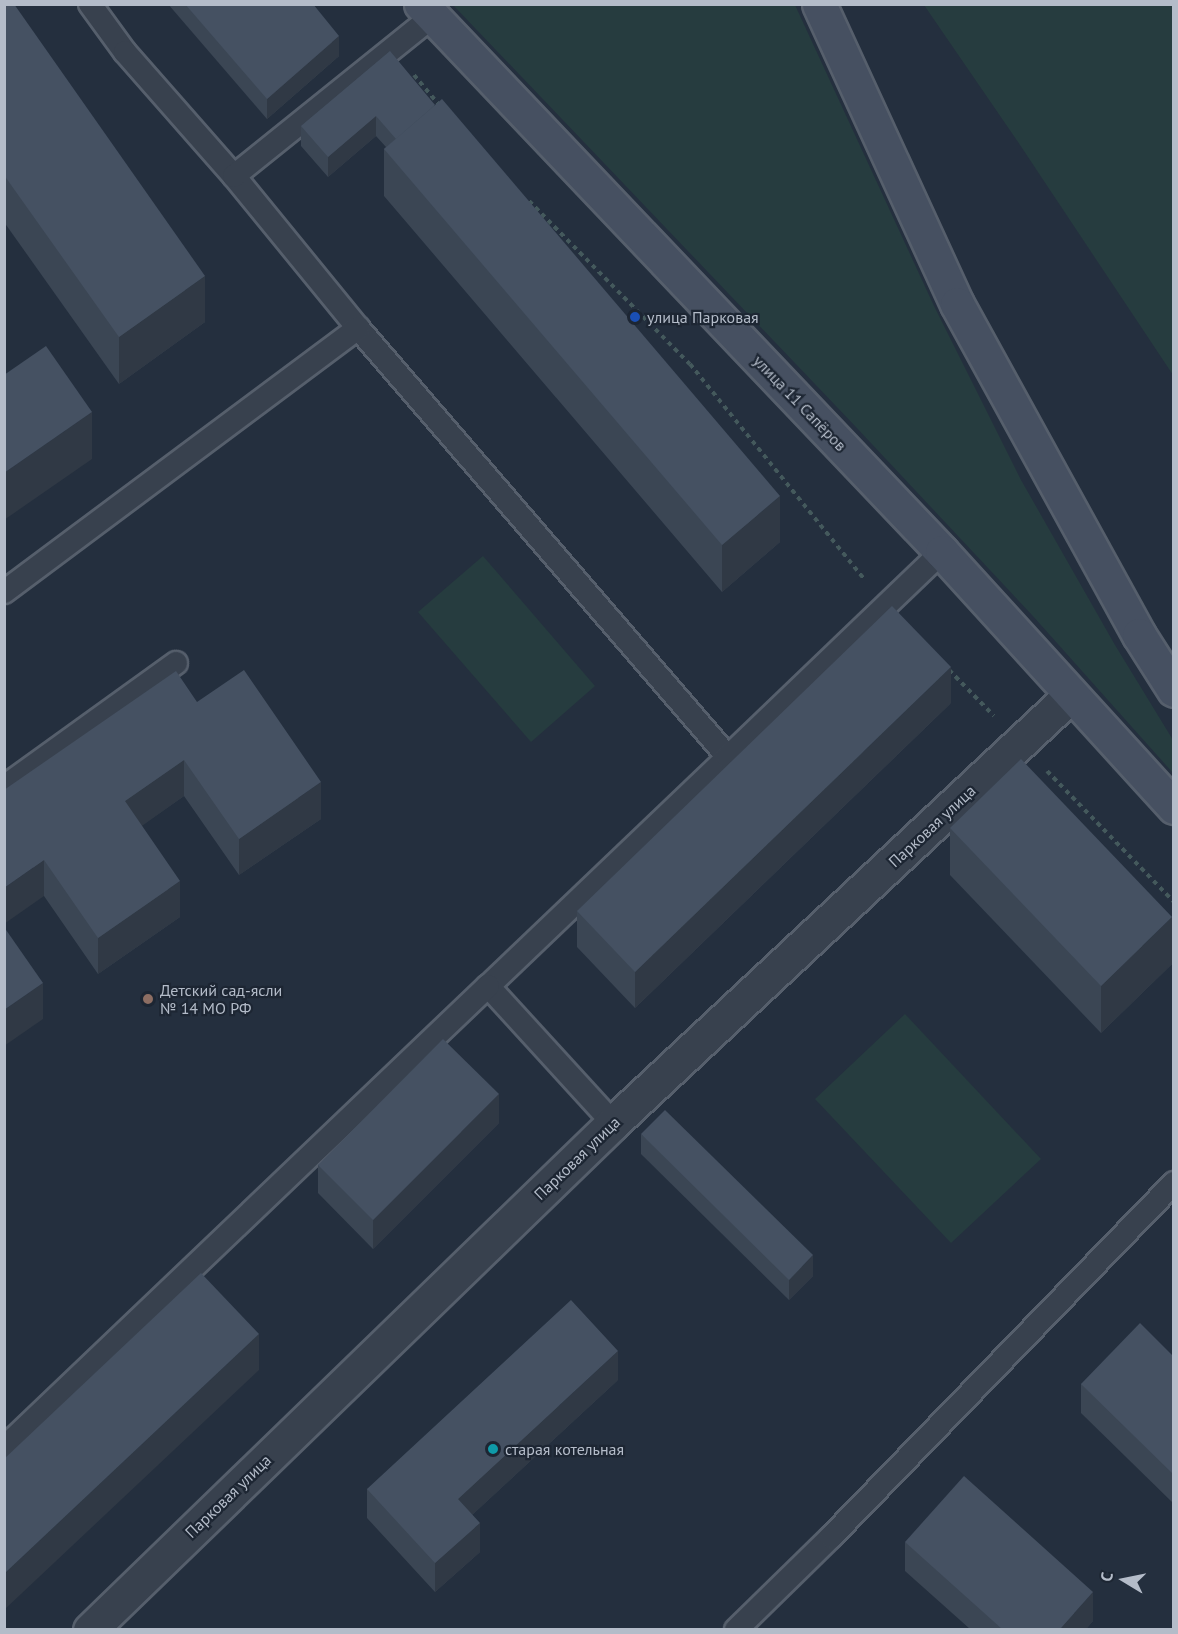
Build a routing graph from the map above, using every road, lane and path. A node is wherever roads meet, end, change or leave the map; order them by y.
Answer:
1 (90, 4) edge
2 (819, 4) edge
3 (427, 10) edge
4 (392, 49) junction
5 (442, 109) edge
6 (234, 176) junction
7 (522, 194) edge
8 (358, 328) junction
9 (942, 552) junction
10 (4, 592) edge
11 (886, 606) junction
12 (176, 663) dead end
13 (945, 666) edge
14 (1173, 690) edge
15 (1071, 695) junction
16 (1021, 743) junction
17 (728, 757) junction
18 (4, 787) edge
19 (1173, 807) edge
20 (1173, 902) edge
21 (488, 986) junction
22 (613, 1123) junction
23 (1173, 1183) edge
24 (4, 1448) edge
25 (90, 1629) edge
26 (736, 1629) edge

1 - 6 lane
2 - 14 main road
3 - 4 lane
3 - 9 main road, улица 11 Сапёров
4 - 5 path
4 - 6 lane
6 - 8 lane
7 - 11 path
8 - 10 lane
8 - 17 lane
9 - 11 lane
9 - 15 main road, улица 11 Сапёров
11 - 17 lane
12 - 18 lane
13 - 16 path
15 - 16 street, Парковая улица
15 - 19 main road, улица 11 Сапёров
16 - 20 path
16 - 22 street, Парковая улица
17 - 21 lane
21 - 22 lane
21 - 24 lane
22 - 25 street, Парковая улица
23 - 26 lane

